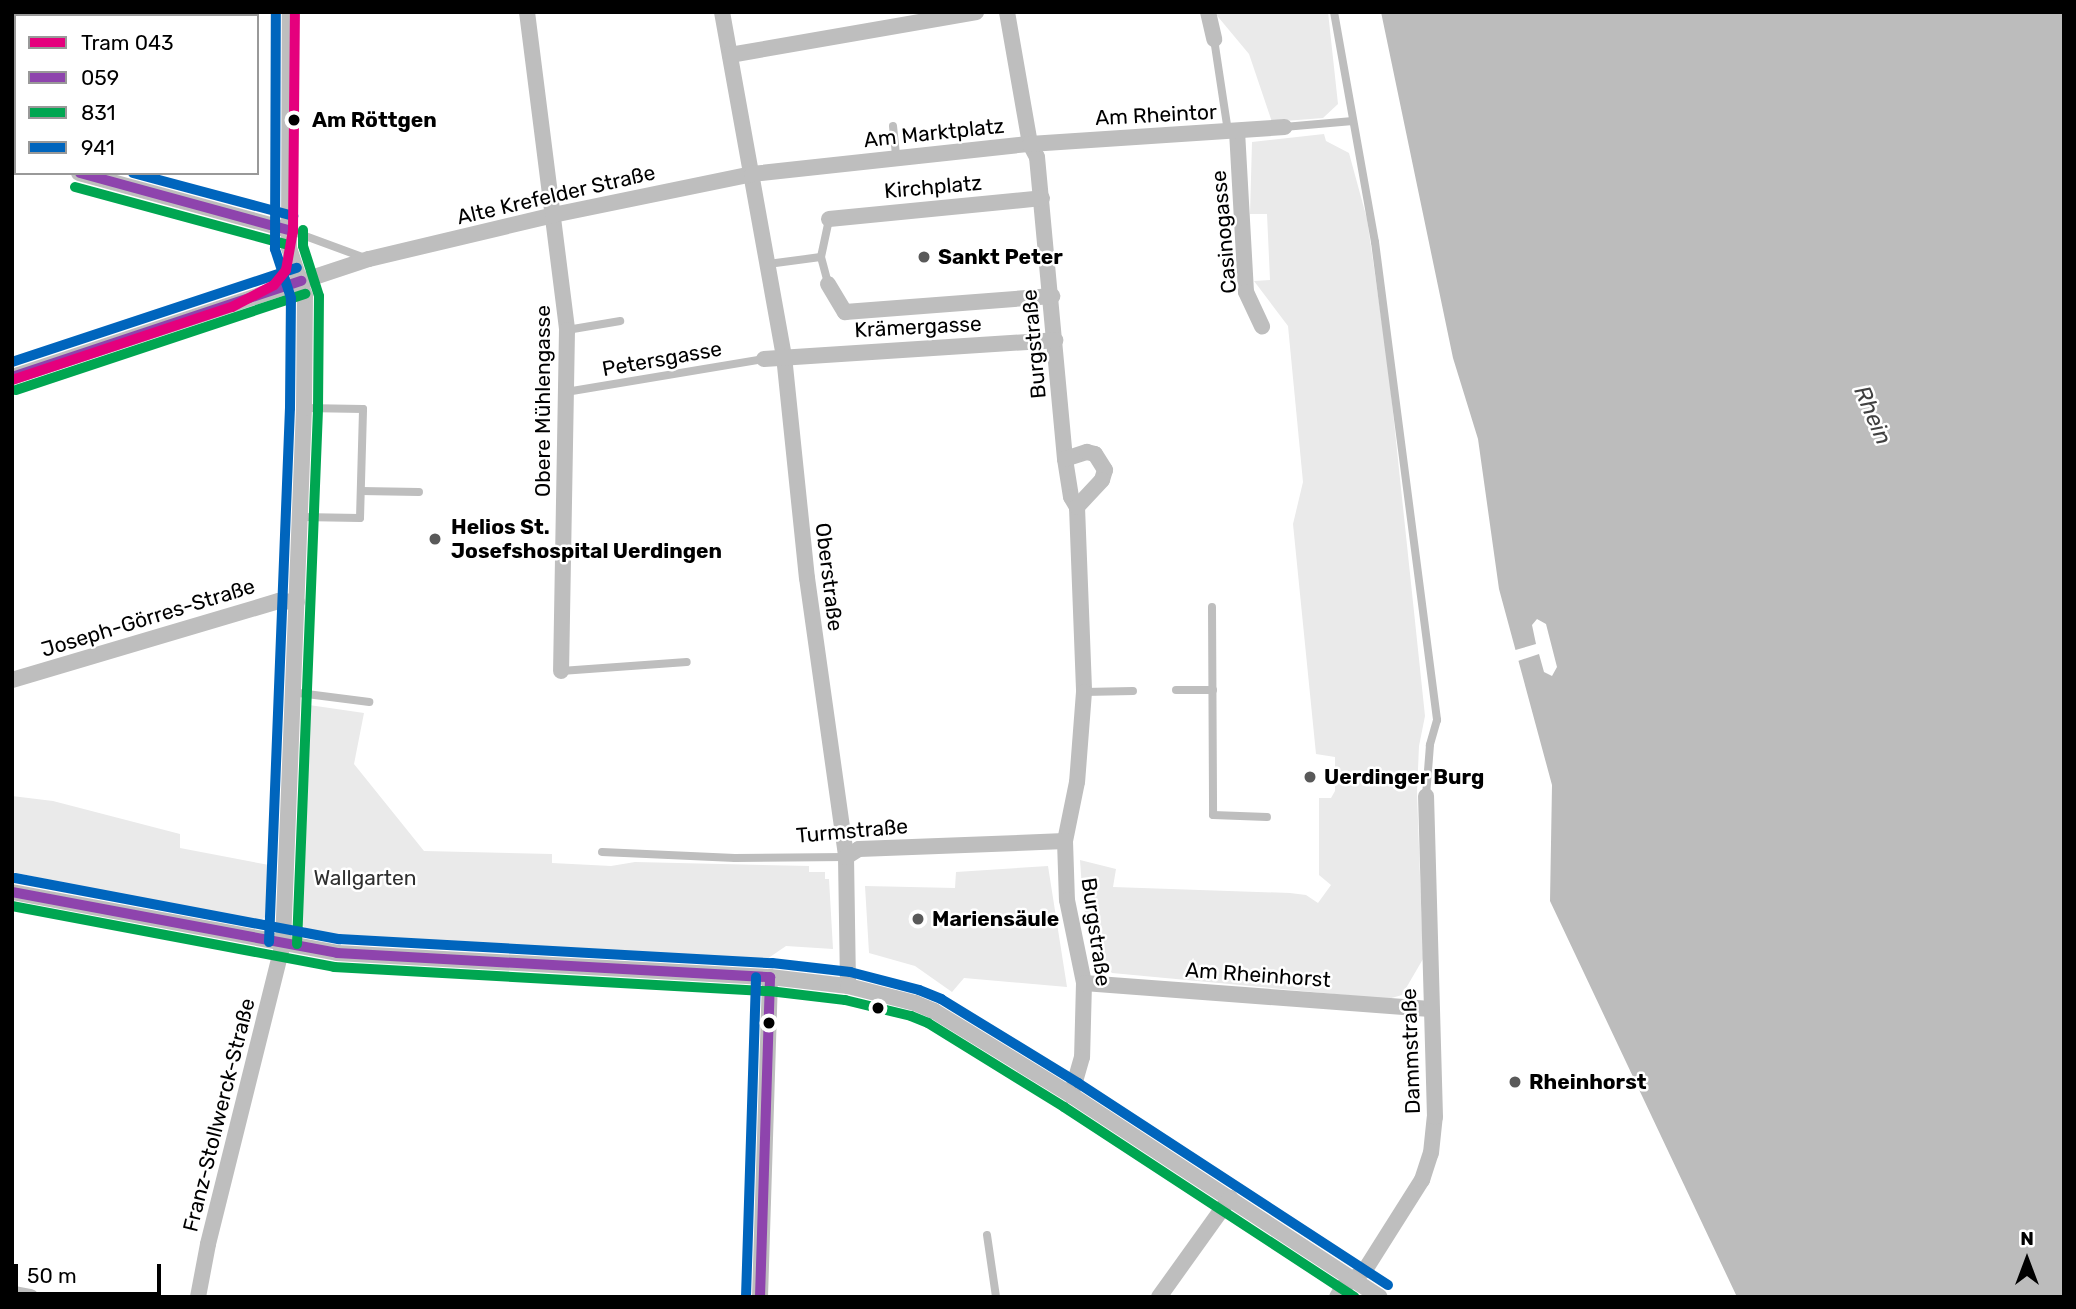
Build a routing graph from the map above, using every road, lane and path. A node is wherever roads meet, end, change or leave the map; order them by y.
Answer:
1 (290, 12) edge
2 (527, 12) edge
3 (722, 12) edge
4 (976, 12) edge
5 (1007, 12) edge
6 (1208, 12) edge
7 (1334, 12) edge
8 (1214, 39) joint
9 (730, 55) junction
10 (1353, 121) junction
11 (893, 125) dead end
12 (1284, 127) joint
13 (1233, 131) junction
14 (1030, 144) junction
15 (896, 157) junction
16 (752, 174) junction
17 (86, 175) edge
18 (1042, 198) junction
19 (553, 215) junction
20 (829, 219) joint
21 (289, 230) junction
22 (821, 257) junction
23 (369, 259) junction
24 (768, 264) junction
25 (301, 281) junction
26 (828, 284) joint
27 (1052, 296) junction
28 (620, 321) dead end
29 (1262, 326) dead end
30 (567, 330) junction
31 (1055, 340) junction
32 (784, 356) junction
33 (764, 359) joint
34 (12, 377) edge
35 (566, 392) junction
36 (304, 408) junction
37 (1065, 459) junction
38 (361, 491) junction
39 (419, 492) dead end
40 (1077, 507) junction
41 (301, 517) junction
42 (297, 601) junction
43 (1212, 607) dead end
44 (687, 662) dead end
45 (561, 671) joint
46 (12, 681) edge
47 (1176, 690) dead end
48 (1213, 690) junction
49 (1133, 691) dead end
50 (291, 692) junction
51 (1084, 692) junction
52 (369, 702) dead end
53 (1426, 796) joint
54 (1267, 817) dead end
55 (1065, 841) junction
56 (602, 852) dead end
57 (846, 856) junction
58 (12, 892) edge
59 (283, 943) junction
60 (770, 977) junction
61 (1084, 982) junction
62 (848, 986) junction
63 (1430, 1009) junction
64 (1071, 1094) junction
65 (1230, 1198) junction
66 (987, 1235) dead end
67 (1352, 1279) junction
68 (198, 1297) edge
69 (760, 1297) edge
70 (996, 1297) edge
71 (1159, 1297) edge
72 (1337, 1297) edge
73 (1380, 1297) edge

1 - 21 street, Franz-Stollwerck-Straße
2 - 19 street, Obere Mühlengasse
3 - 9 street, Oberstraße
4 - 9 street
5 - 14 street, Am Marktplatz
6 - 8 street
7 - 10 lane
8 - 13 lane
9 - 16 street, Oberstraße
10 - 12 lane
10 - 53 lane
11 - 15 lane
12 - 13 street, Am Rheintor
13 - 14 street, Am Rheintor
13 - 29 street, Casinogasse
14 - 15 street, Am Marktplatz
14 - 18 street, Burgstraße
15 - 16 street, Am Marktplatz
16 - 19 street, Alte Krefelder Straße
16 - 24 street, Oberstraße
17 - 21 street
18 - 20 street, Kirchplatz
18 - 27 street, Burgstraße
19 - 23 street, Alte Krefelder Straße
19 - 30 street, Obere Mühlengasse
20 - 22 lane
21 - 23 lane
21 - 25 street, Franz-Stollwerck-Straße
22 - 24 lane
22 - 26 lane
23 - 25 street, Alte Krefelder Straße
24 - 32 street, Oberstraße
25 - 34 street, Alte Krefelder Straße
25 - 36 street, Franz-Stollwerck-Straße
26 - 27 street
27 - 31 street, Burgstraße
28 - 30 lane
30 - 35 street, Obere Mühlengasse
31 - 32 street, Krämergasse
31 - 37 street, Burgstraße
32 - 33 street, Krämergasse
32 - 57 street, Oberstraße
33 - 35 lane, Petersgasse
35 - 45 street, Obere Mühlengasse
36 - 38 lane
36 - 41 street, Franz-Stollwerck-Straße
37 - 40 street, Burgstraße
37 - 40 street
38 - 39 lane
38 - 41 lane
40 - 51 street, Burgstraße
41 - 42 street, Franz-Stollwerck-Straße
42 - 46 street, Joseph-Görres-Straße
42 - 50 street, Franz-Stollwerck-Straße
43 - 48 lane
44 - 45 lane
47 - 48 lane
48 - 54 lane
49 - 51 lane
50 - 52 lane
50 - 59 street, Franz-Stollwerck-Straße
51 - 55 street, Burgstraße
53 - 63 street, Dammstraße
55 - 57 street, Turmstraße
55 - 61 street, Burgstraße
56 - 57 lane, Turmstraße
57 - 62 street, Oberstraße
58 - 59 street
59 - 60 street
59 - 68 street, Franz-Stollwerck-Straße
60 - 62 street
60 - 69 street
61 - 63 street, Am Rheinhorst
61 - 64 street, Burgstraße
62 - 64 street
63 - 67 street, Dammstraße
64 - 65 street
65 - 67 street
65 - 71 street
66 - 70 lane
67 - 72 street, Dammstraße
67 - 73 street

